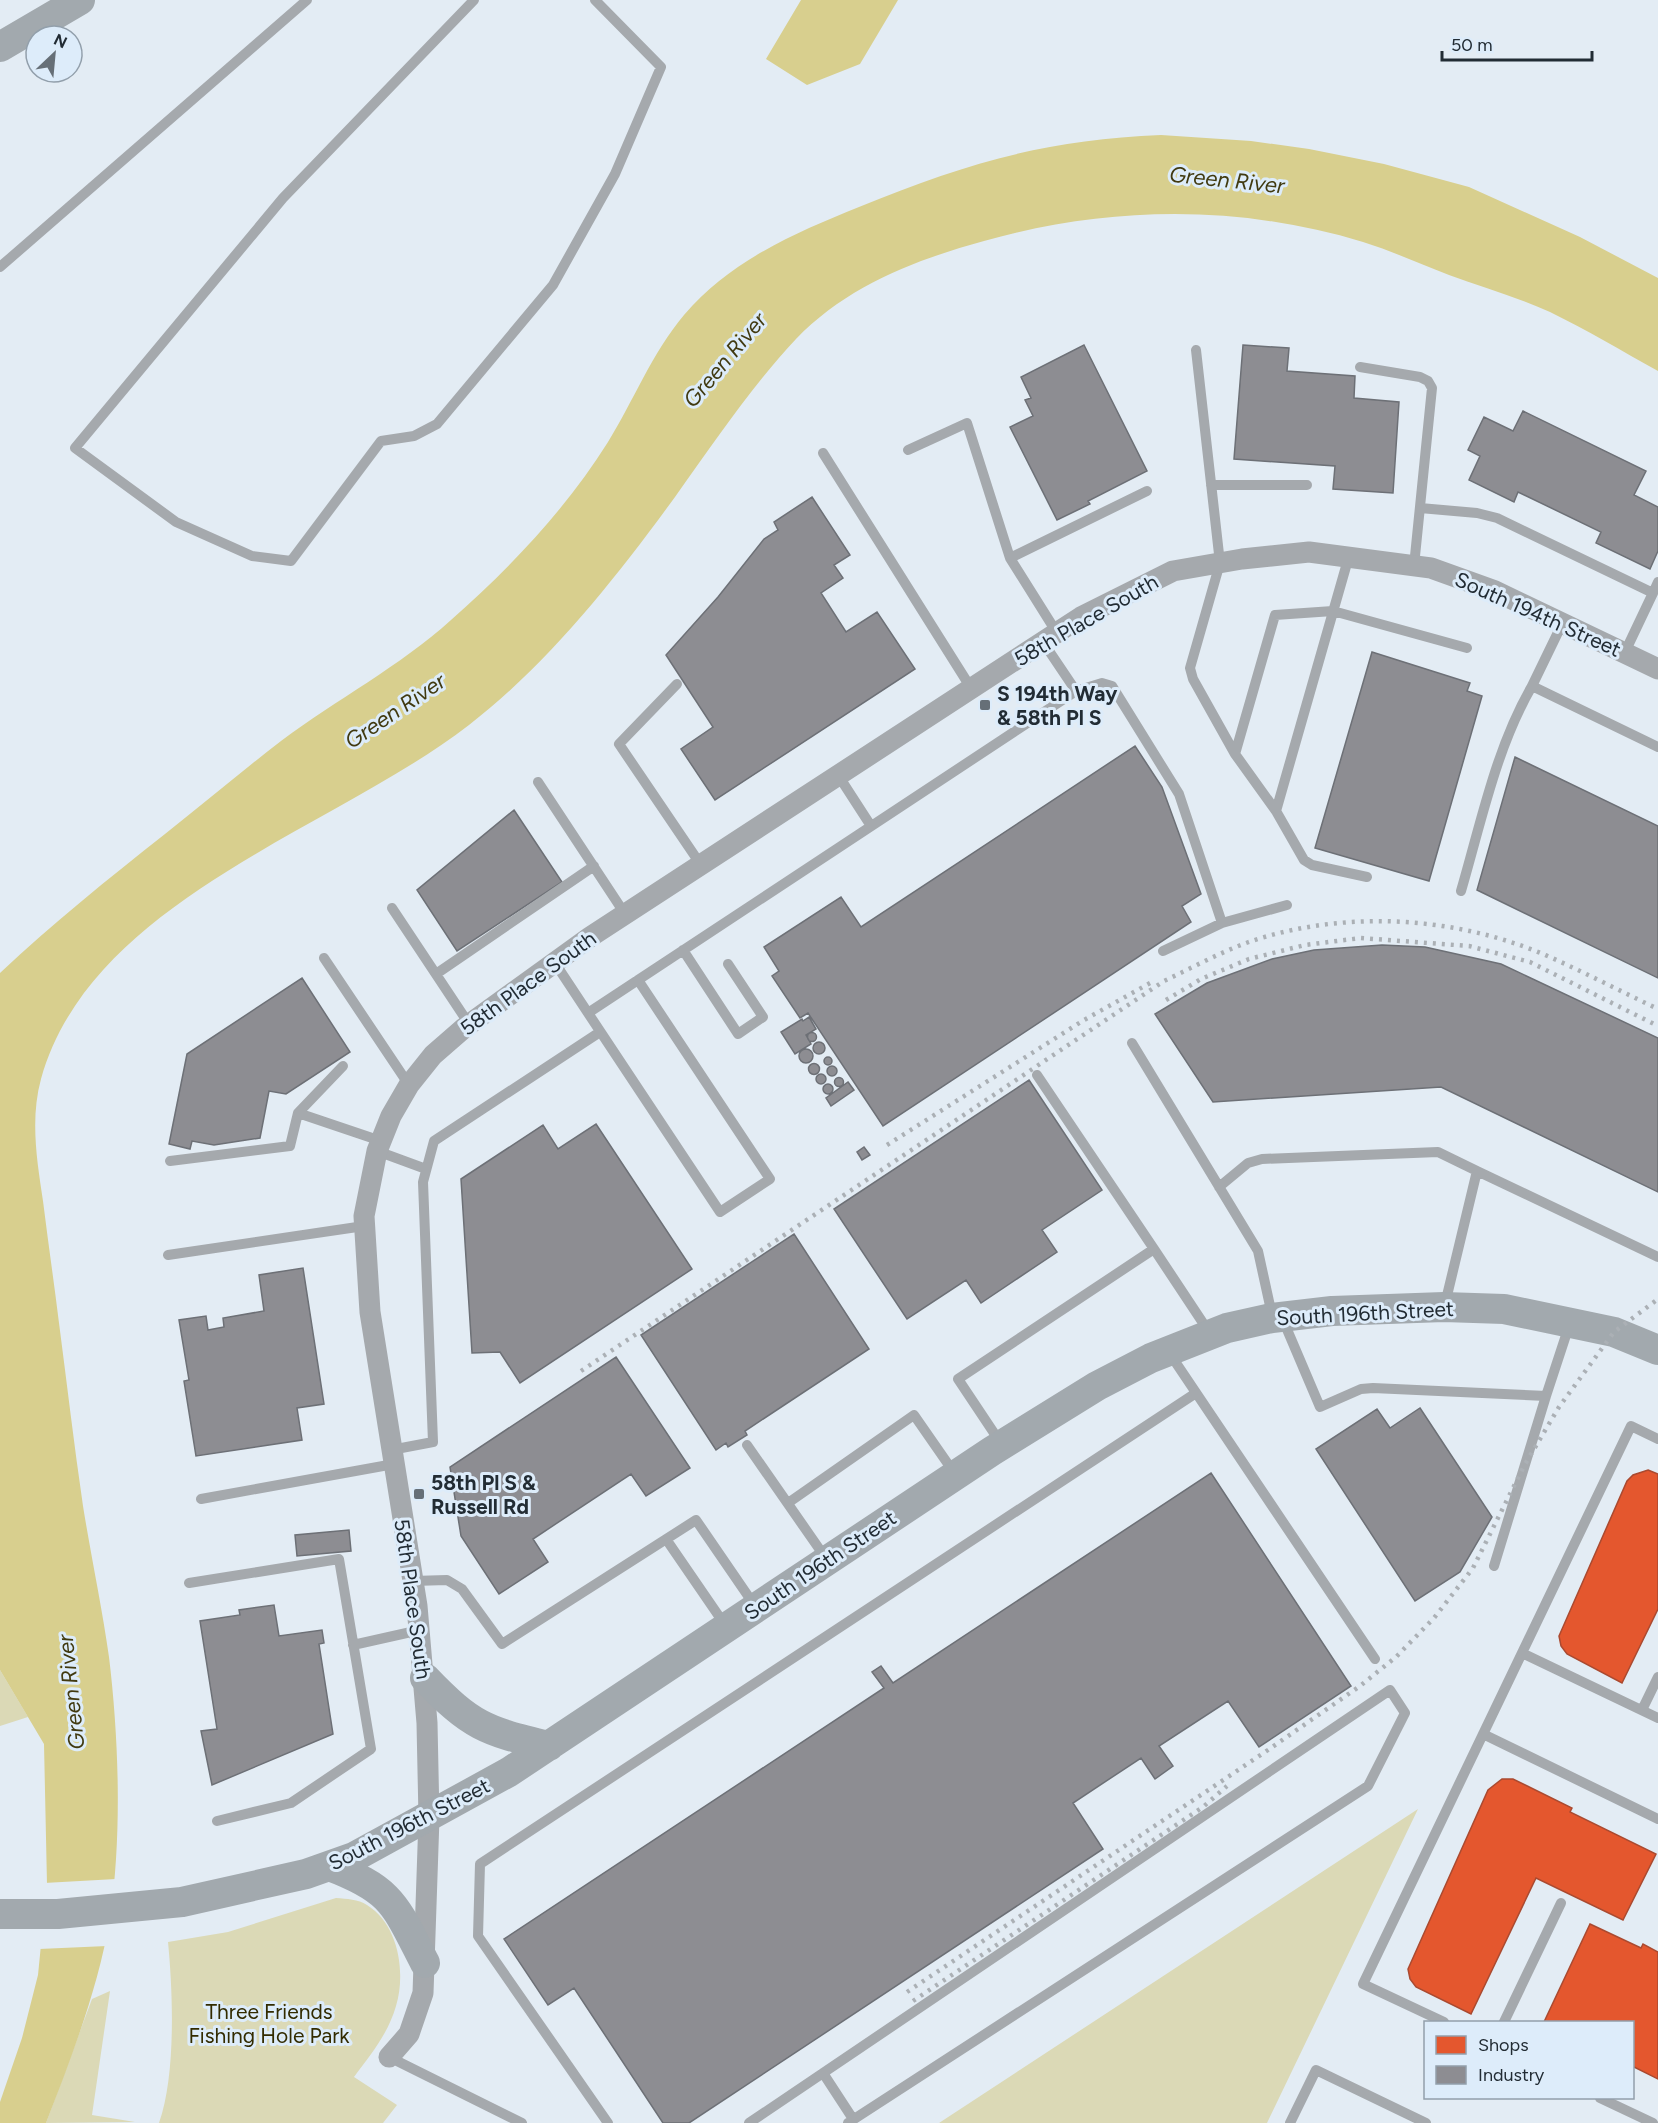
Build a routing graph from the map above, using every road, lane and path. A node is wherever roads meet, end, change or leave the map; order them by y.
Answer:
1 (80, 0) edge
2 (307, 0) edge
3 (474, 0) edge
4 (595, 0) edge
5 (0, 47) edge
6 (0, 267) edge
7 (1196, 350) dead end
8 (1360, 367) dead end
9 (908, 450) dead end
10 (823, 453) dead end
11 (1211, 485) junction
12 (1307, 485) dead end
13 (1147, 491) dead end
14 (1420, 508) junction
15 (1310, 552) joint
16 (1349, 556) junction
17 (1010, 558) junction
18 (1220, 563) junction
19 (1414, 566) junction
20 (1658, 582) edge
21 (1653, 593) junction
22 (1333, 611) junction
23 (1563, 622) junction
24 (1050, 637) junction
25 (1467, 648) dead end
26 (1625, 652) junction
27 (1658, 669) edge
28 (677, 684) dead end
29 (1532, 686) junction
30 (971, 688) junction
31 (1076, 691) junction
32 (1658, 747) edge
33 (1235, 754) junction
34 (838, 776) junction
35 (538, 782) dead end
36 (1276, 812) junction
37 (871, 826) junction
38 (701, 865) junction
39 (594, 866) junction
40 (1367, 877) dead end
41 (1461, 891) dead end
42 (1287, 905) dead end
43 (393, 908) dead end
44 (625, 914) junction
45 (1222, 923) junction
46 (683, 950) junction
47 (1163, 951) dead end
48 (324, 958) dead end
49 (555, 963) junction
50 (728, 964) dead end
51 (436, 974) junction
52 (638, 980) junction
53 (588, 1013) junction
54 (469, 1024) junction
55 (600, 1032) junction
56 (1132, 1043) dead end
57 (343, 1066) dead end
58 (1037, 1075) dead end
59 (409, 1085) junction
60 (298, 1113) junction
61 (379, 1146) junction
62 (170, 1161) dead end
63 (426, 1169) junction
64 (1476, 1171) junction
65 (1219, 1187) junction
66 (364, 1227) junction
67 (1154, 1249) junction
68 (168, 1255) dead end
69 (1658, 1257) edge
70 (1444, 1307) junction
71 (1277, 1317) junction
72 (1570, 1321) junction
73 (1211, 1335) junction
74 (1658, 1350) edge
75 (1168, 1351) junction
76 (1196, 1393) junction
77 (1546, 1396) junction
78 (1658, 1439) edge
79 (747, 1444) dead end
80 (1002, 1445) junction
81 (393, 1457) junction
82 (956, 1475) junction
83 (201, 1498) dead end
84 (788, 1503) junction
85 (666, 1539) junction
86 (828, 1560) junction
87 (1494, 1566) dead end
88 (413, 1581) junction
89 (189, 1583) dead end
90 (756, 1608) junction
91 (727, 1628) junction
92 (420, 1630) junction
93 (353, 1645) junction
94 (1522, 1653) junction
95 (1375, 1659) dead end
96 (1658, 1677) edge
97 (425, 1678) junction
98 (1642, 1710) junction
99 (1658, 1718) edge
100 (1483, 1734) junction
101 (549, 1746) junction
102 (429, 1818) junction
103 (1658, 1819) edge
104 (217, 1821) dead end
105 (329, 1866) junction
106 (1561, 1903) dead end
107 (0, 1914) edge
108 (425, 1963) junction
109 (1442, 2021) edge
110 (1504, 2021) edge
111 (389, 2057) joint
112 (823, 2073) junction
113 (1604, 2099) edge
114 (851, 2121) edge
115 (752, 2122) edge
116 (522, 2123) edge
117 (608, 2123) edge
118 (1290, 2123) edge
119 (1426, 2123) edge
120 (1653, 2123) edge

1 - 5 main road
2 - 6 lane
3 - 4 lane
7 - 11 lane
8 - 14 lane
9 - 17 lane
10 - 30 lane
11 - 12 lane
11 - 18 lane
13 - 17 lane
14 - 19 lane
14 - 21 lane
15 - 16 street, South 194th Street
15 - 18 street, 58th Place South
16 - 19 street, South 194th Street
16 - 22 lane
17 - 24 lane
18 - 24 street, 58th Place South
18 - 33 lane
19 - 23 street, South 194th Street
20 - 21 lane
21 - 26 lane
22 - 25 lane
22 - 33 lane
22 - 36 lane
23 - 26 street, South 194th Street
23 - 29 lane
24 - 30 street, 58th Place South
24 - 31 lane
26 - 27 street, South 194th Street
28 - 38 lane
29 - 32 lane
29 - 41 lane
30 - 34 street, 58th Place South
31 - 37 lane
31 - 45 lane
33 - 36 lane
34 - 37 lane
34 - 38 street, 58th Place South
35 - 39 lane
36 - 40 lane
37 - 46 lane
38 - 44 street, 58th Place South
39 - 44 lane
39 - 51 lane
42 - 45 lane
43 - 51 lane
44 - 49 street, 58th Place South
45 - 47 lane
46 - 50 lane
46 - 52 lane
48 - 59 lane
49 - 53 lane
49 - 54 street, 58th Place South
51 - 54 lane
52 - 53 lane
52 - 55 lane
53 - 55 lane
54 - 59 street, 58th Place South
55 - 63 lane
56 - 65 lane
57 - 60 lane
58 - 67 lane
59 - 61 street, 58th Place South
60 - 61 lane
60 - 62 lane
61 - 63 lane
61 - 66 street, 58th Place South
63 - 81 lane
64 - 65 lane
64 - 69 lane
64 - 70 lane
65 - 71 lane
66 - 68 lane
66 - 81 street, 58th Place South
67 - 73 lane
67 - 80 lane
70 - 71 main road, South 196th Street
70 - 72 main road, South 196th Street
71 - 73 main road, South 196th Street
71 - 77 lane
72 - 74 main road, South 196th Street
72 - 77 lane
73 - 75 main road, South 196th Street
75 - 76 lane
75 - 80 main road, South 196th Street
76 - 95 lane
76 - 117 lane
77 - 87 lane
78 - 94 lane
79 - 84 lane
80 - 82 main road, South 196th Street
81 - 83 lane
81 - 88 street, 58th Place South
82 - 84 lane
82 - 86 main road, South 196th Street
84 - 86 lane
85 - 88 lane
85 - 90 lane
85 - 91 lane
86 - 90 main road, South 196th Street
88 - 92 street, 58th Place South
89 - 93 lane
90 - 91 main road, South 196th Street
91 - 101 main road, South 196th Street
92 - 93 lane
92 - 97 street, 58th Place South
93 - 104 lane
94 - 98 lane
94 - 100 lane
96 - 98 lane
97 - 101 main road
97 - 102 street, 58th Place South
98 - 99 lane
100 - 103 lane
100 - 109 lane
101 - 102 main road, South 196th Street
102 - 105 main road, South 196th Street
102 - 108 street, 58th Place South
105 - 107 main road, South 196th Street
105 - 108 main road
106 - 110 lane
108 - 111 street, 58th Place South
111 - 116 lane
112 - 114 lane
112 - 114 lane
112 - 115 lane
113 - 120 lane
118 - 119 lane

